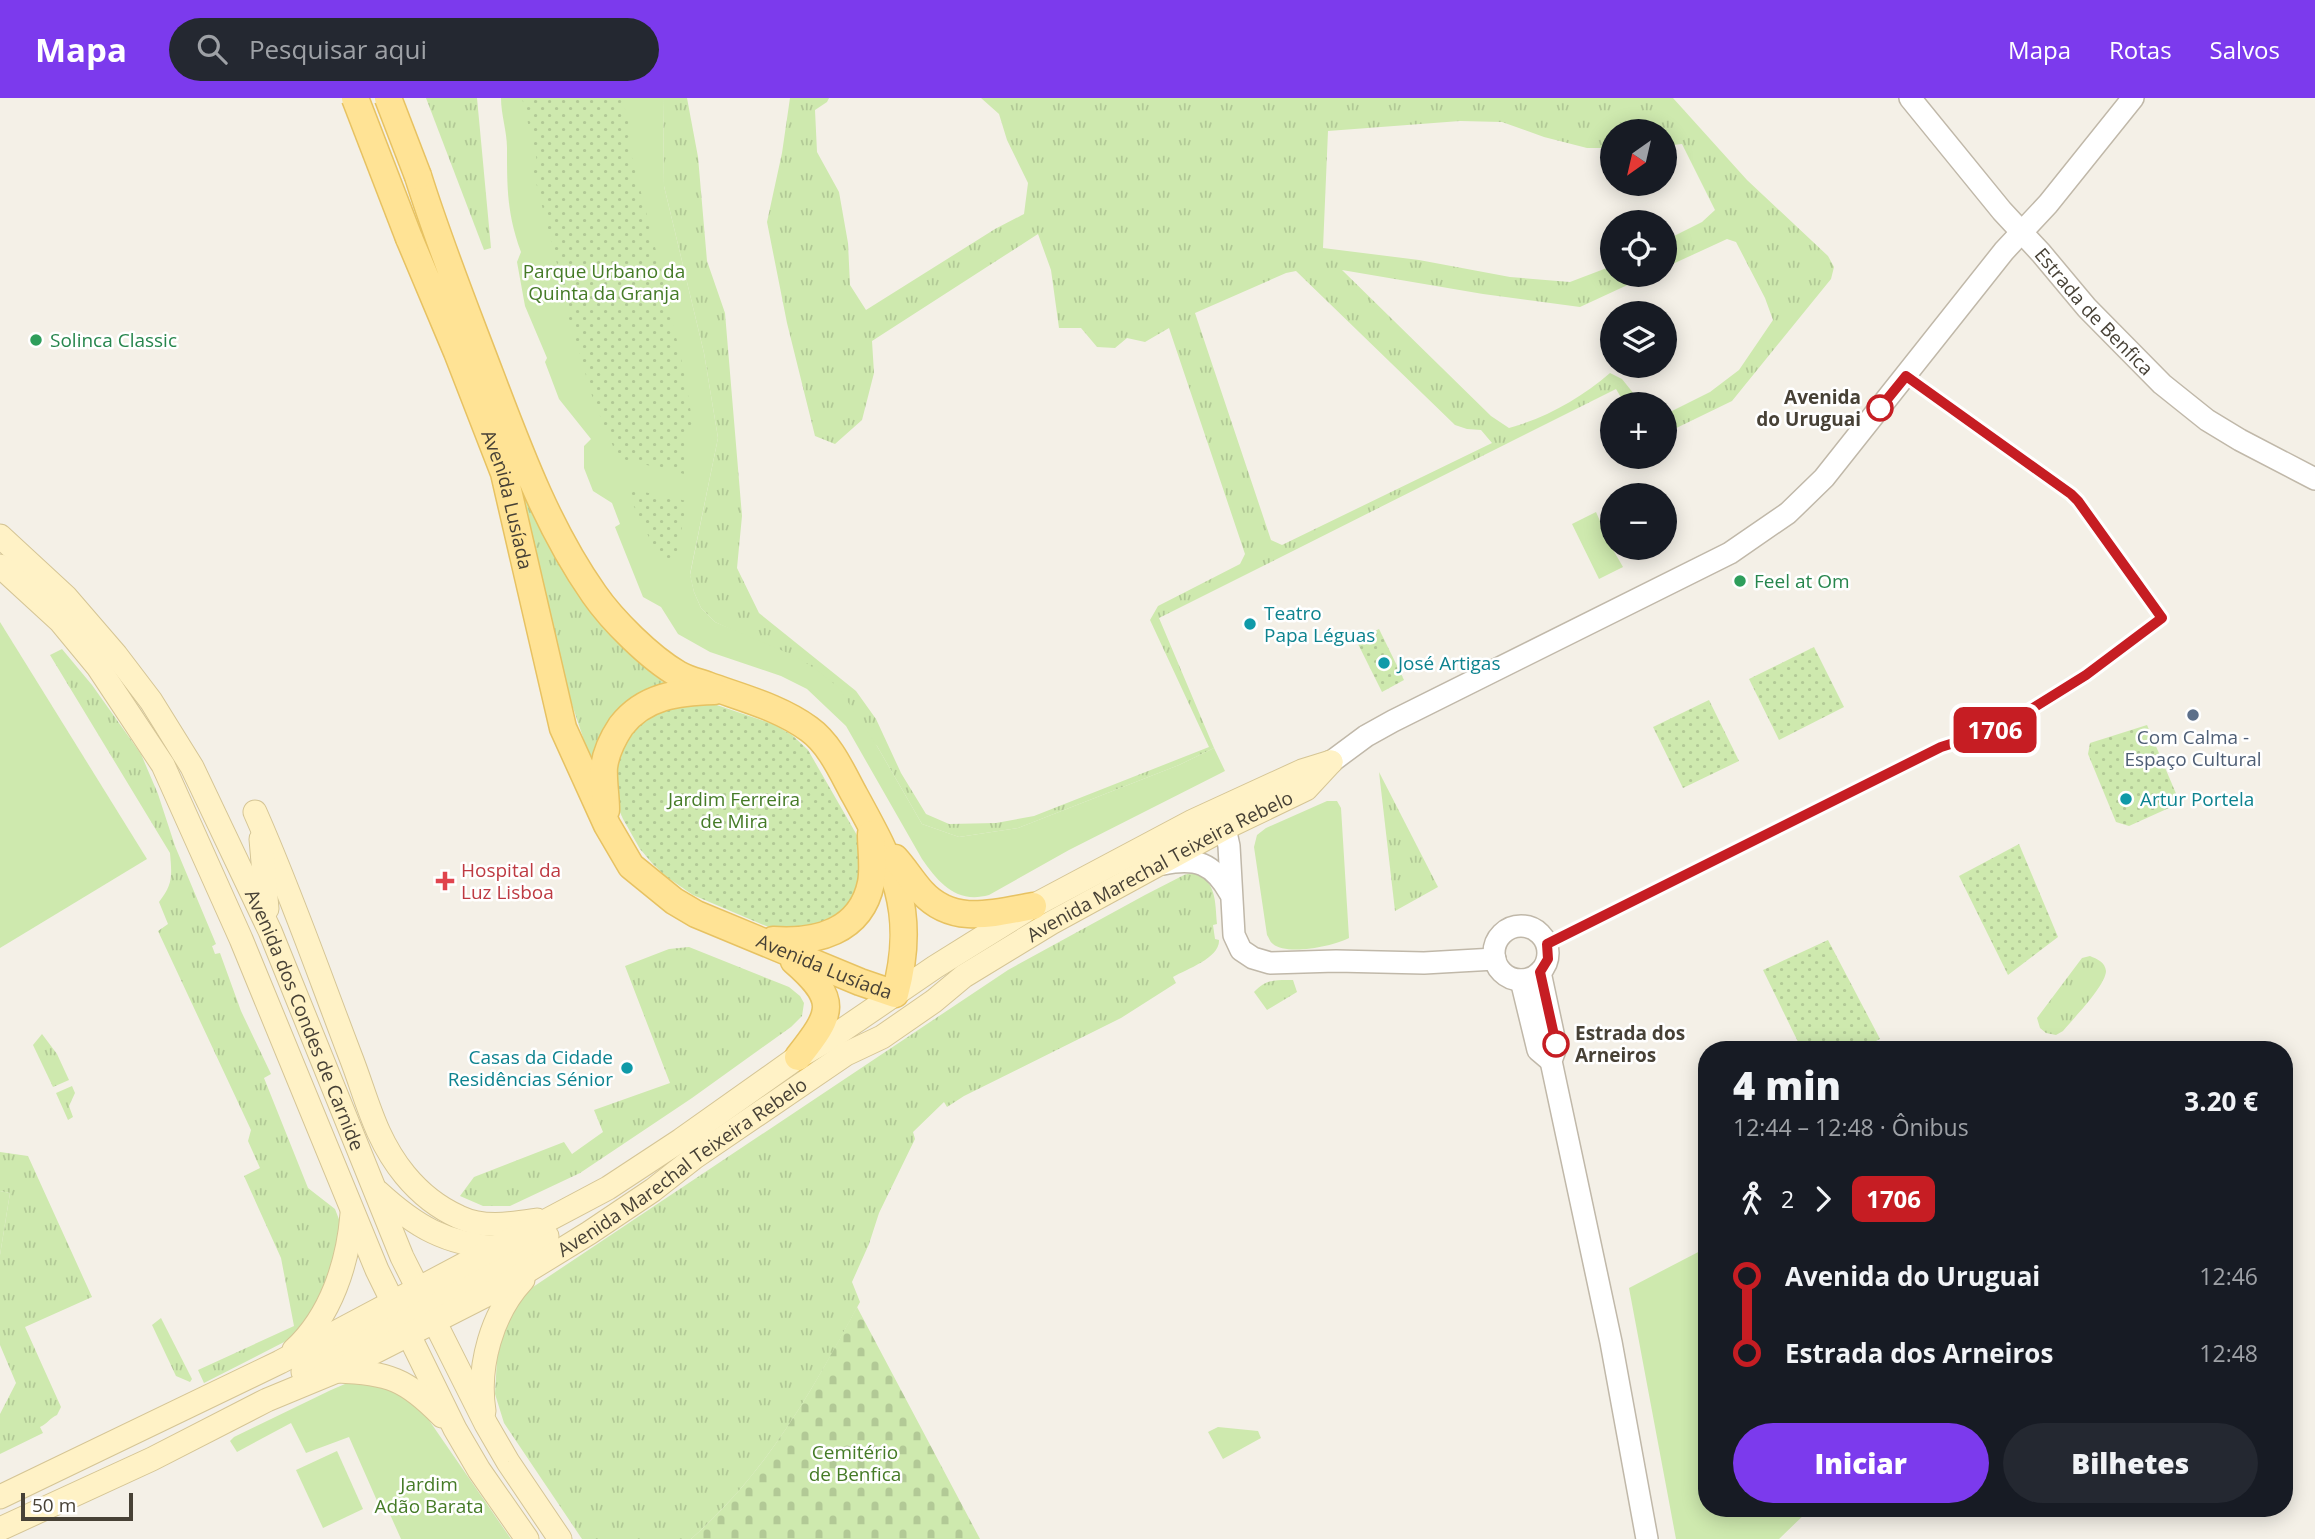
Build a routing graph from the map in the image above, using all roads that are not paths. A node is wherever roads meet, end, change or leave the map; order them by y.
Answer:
1 (355, 98) edge
2 (388, 98) edge
3 (1910, 98) edge
4 (2133, 98) edge
5 (2022, 232) junction
6 (468, 349) junction
7 (2315, 479) edge
8 (0, 537) edge
9 (0, 566) edge
10 (723, 691) junction
11 (1331, 762) junction
12 (1252, 795) junction
13 (1205, 817) junction
14 (607, 825) junction
15 (1225, 828) junction
16 (877, 836) junction
17 (1163, 863) junction
18 (1231, 895) junction
19 (1033, 906) junction
20 (270, 931) junction
21 (754, 938) junction
22 (779, 948) junction
23 (1495, 959) junction
24 (964, 976) junction
25 (1531, 976) junction
26 (895, 994) junction
27 (846, 1054) junction
28 (798, 1057) junction
29 (370, 1114) junction
30 (371, 1181) junction
31 (608, 1188) junction
32 (352, 1211) junction
33 (551, 1218) junction
34 (498, 1248) junction
35 (537, 1265) junction
36 (427, 1306) junction
37 (401, 1319) junction
38 (280, 1362) junction
39 (337, 1371) junction
40 (267, 1400) junction
41 (174, 1414) junction
42 (486, 1424) junction
43 (455, 1429) junction
44 (187, 1442) junction
45 (0, 1497) edge
46 (0, 1529) edge
47 (527, 1539) edge
48 (560, 1539) edge
49 (1647, 1539) edge

1 - 6 main road, Avenida Lusíada, bridge
2 - 6 main road, Avenida Lusíada, bridge
3 - 5 street, Estrada de Benfica
4 - 5 street
5 - 7 street, Estrada de Benfica
5 - 11 street
6 - 10 main road, Avenida Lusíada
6 - 14 main road, Avenida Lusíada
8 - 20 main road, Avenida dos Condes de Carnide
9 - 32 main road, Avenida dos Condes de Carnide
10 - 14 main road
10 - 16 main road, Avenida Lusíada
11 - 12 main road, Avenida Marechal Teixeira Rebelo
11 - 15 main road, Avenida Marechal Teixeira Rebelo
12 - 13 main road, Avenida Marechal Teixeira Rebelo
12 - 15 main road
13 - 15 main road
13 - 19 main road, Avenida Marechal Teixeira Rebelo
14 - 21 main road, Avenida Lusíada
15 - 17 main road, Avenida Marechal Teixeira Rebelo
15 - 18 street
16 - 19 main road
16 - 21 main road
16 - 26 main road, Avenida Lusíada
17 - 18 street
17 - 24 main road, Avenida Marechal Teixeira Rebelo
18 - 23 street
19 - 26 main road, Avenida Marechal Teixeira Rebelo
20 - 29 main road
20 - 30 main road, Avenida dos Condes de Carnide
21 - 22 main road, Avenida Lusíada
22 - 26 main road, Avenida Lusíada
22 - 28 main road
23 - 25 street
23 - 25 street
24 - 26 main road
24 - 27 main road, Avenida Marechal Teixeira Rebelo
25 - 49 street
26 - 27 main road
26 - 28 main road, Avenida Marechal Teixeira Rebelo
27 - 35 main road, Avenida Marechal Teixeira Rebelo
28 - 31 main road, Avenida Marechal Teixeira Rebelo
29 - 30 main road
29 - 33 main road
30 - 34 main road
30 - 36 main road, Avenida dos Condes de Carnide
31 - 33 main road, Avenida Marechal Teixeira Rebelo
31 - 36 main road, Avenida Marechal Teixeira Rebelo
32 - 37 main road, Avenida dos Condes de Carnide
32 - 38 main road
33 - 34 main road, Avenida Marechal Teixeira Rebelo
34 - 36 main road, Avenida Marechal Teixeira Rebelo
35 - 36 main road, Avenida Marechal Teixeira Rebelo
35 - 42 main road
36 - 37 main road, Avenida Marechal Teixeira Rebelo
36 - 37 main road, Avenida Marechal Teixeira Rebelo
36 - 42 main road, Avenida dos Condes de Carnide
37 - 38 main road, Avenida Marechal Teixeira Rebelo
37 - 39 main road, Avenida Marechal Teixeira Rebelo
37 - 40 main road, Avenida Marechal Teixeira Rebelo
37 - 43 main road, Avenida dos Condes de Carnide
38 - 41 main road, Avenida Marechal Teixeira Rebelo
39 - 40 main road, Avenida Marechal Teixeira Rebelo
39 - 43 main road
40 - 44 main road, Avenida Marechal Teixeira Rebelo
41 - 44 main road
41 - 45 main road, Avenida Marechal Teixeira Rebelo
42 - 48 main road, Avenida dos Condes de Carnide
43 - 47 main road, Avenida dos Condes de Carnide
44 - 46 main road, Avenida Marechal Teixeira Rebelo

